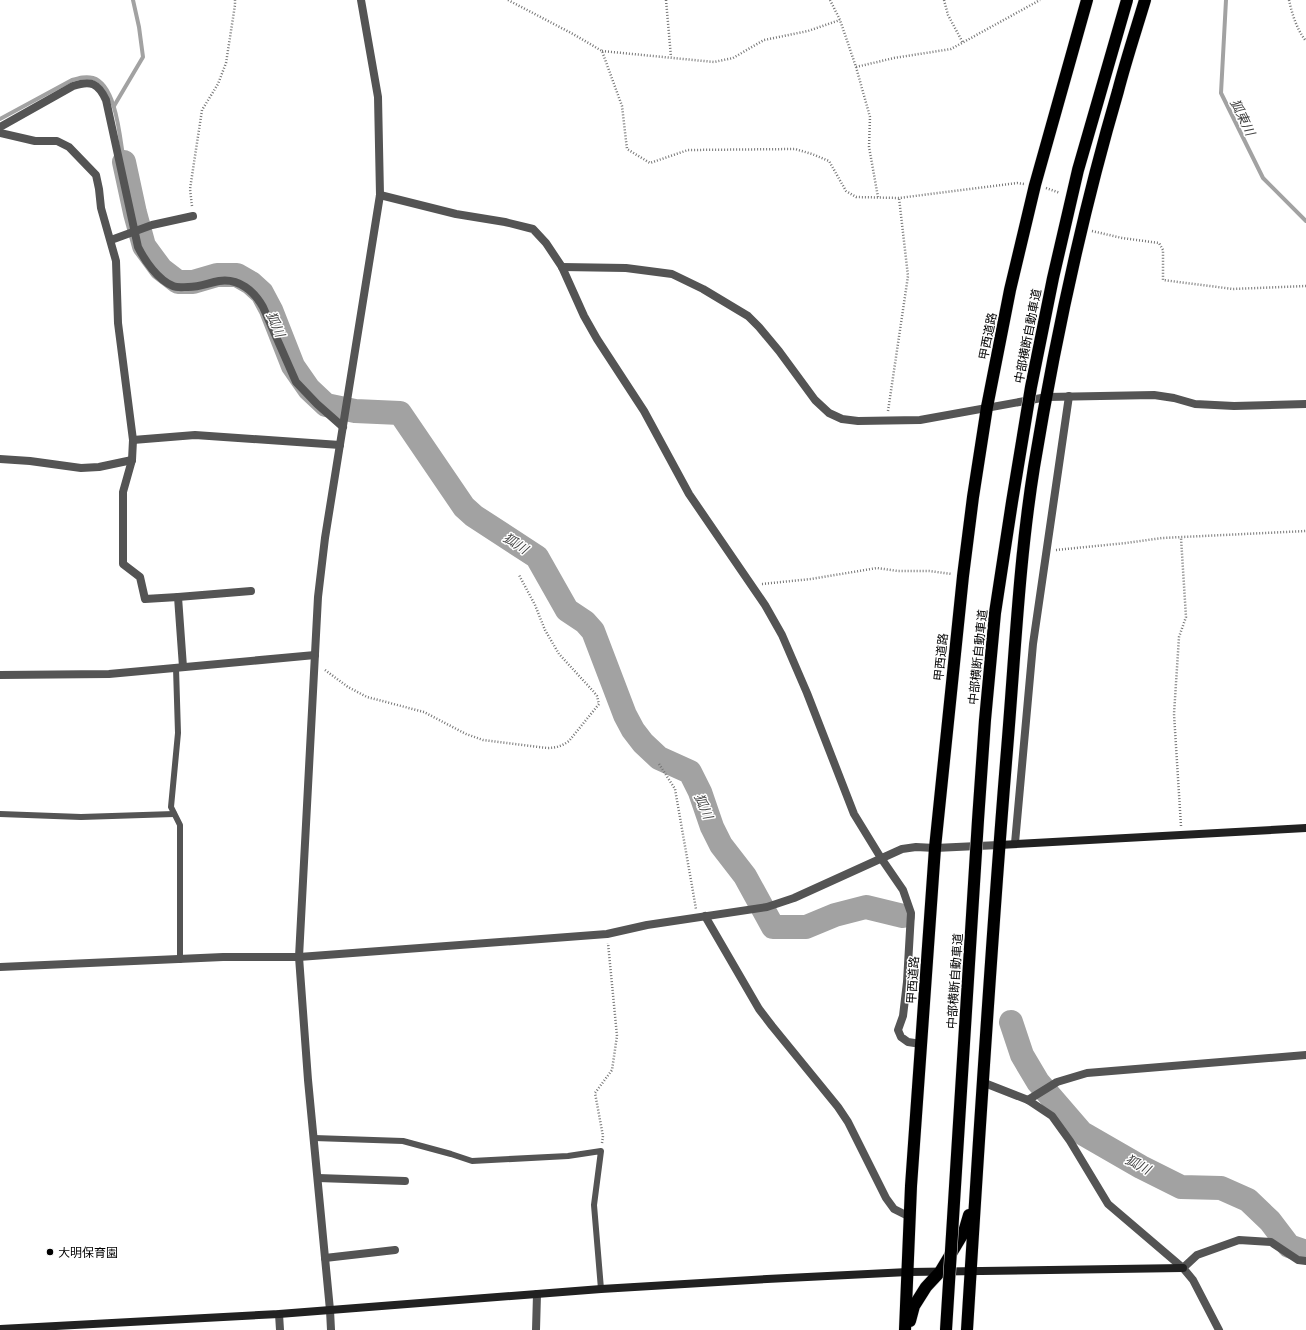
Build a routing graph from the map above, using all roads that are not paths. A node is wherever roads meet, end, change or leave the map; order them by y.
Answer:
1 (362, 0) edge
2 (1087, 0) edge
3 (1127, 0) edge
4 (1145, 0) edge
5 (0, 127) edge
6 (0, 133) edge
7 (380, 195) junction
8 (193, 216) road end
9 (135, 231) junction
10 (110, 240) junction
11 (562, 267) junction
12 (1069, 396) junction
13 (1047, 397) junction
14 (1306, 404) edge
15 (987, 407) junction
16 (343, 426) junction
17 (134, 440) junction
18 (340, 445) junction
19 (0, 459) edge
20 (132, 460) junction
21 (251, 591) dead end
22 (178, 597) junction
23 (315, 659) junction
24 (180, 667) junction
25 (0, 676) edge
26 (0, 814) edge
27 (174, 814) junction
28 (1306, 828) edge
29 (1016, 844) junction
30 (999, 845) junction
31 (934, 848) junction
32 (881, 858) junction
33 (701, 917) junction
34 (299, 957) junction
35 (180, 960) junction
36 (0, 968) edge
37 (921, 1044) junction
38 (1306, 1055) edge
39 (982, 1082) junction
40 (1028, 1100) junction
41 (314, 1138) junction
42 (318, 1178) junction
43 (405, 1181) dead end
44 (976, 1188) junction
45 (910, 1217) junction
46 (395, 1250) dead end
47 (325, 1258) junction
48 (1306, 1261) edge
49 (1183, 1268) junction
50 (971, 1271) junction
51 (908, 1272) junction
52 (940, 1272) junction
53 (601, 1289) junction
54 (537, 1294) junction
55 (330, 1310) junction
56 (279, 1314) junction
57 (6, 1329) edge
58 (280, 1330) edge
59 (331, 1330) edge
60 (536, 1330) edge
61 (906, 1330) edge
62 (946, 1330) edge
63 (968, 1330) edge
64 (1219, 1330) edge

1 - 7 street
2 - 15 highway, 甲西道路
3 - 62 highway, 中部横断自動車道, bridge
4 - 13 highway
5 - 9 street
6 - 10 street
7 - 11 street
7 - 16 street
8 - 9 street
9 - 10 street
9 - 16 street
10 - 17 street
11 - 15 street
11 - 32 street
12 - 13 street
12 - 14 street
12 - 29 street
13 - 15 street
13 - 30 highway
15 - 31 highway, 甲西道路
16 - 18 street
17 - 18 street
17 - 20 street
18 - 23 street
19 - 20 street
20 - 22 street
21 - 22 street
22 - 24 street
23 - 24 street
23 - 34 street
24 - 25 street
24 - 27 lane
26 - 27 lane
27 - 35 lane
28 - 29 street
29 - 30 street
30 - 31 street
30 - 39 highway
31 - 32 street
31 - 37 highway, 甲西道路
32 - 33 street
32 - 37 street
33 - 34 street
33 - 45 street
34 - 35 street
34 - 41 street
35 - 36 street
37 - 45 highway, 甲西道路
38 - 40 street
39 - 40 street
39 - 44 highway
40 - 49 street
41 - 42 street
41 - 53 lane
42 - 43 street
42 - 47 street
44 - 50 highway
44 - 52 highway
45 - 51 highway, 甲西道路
46 - 47 street
47 - 55 street
48 - 49 street
49 - 50 street
49 - 64 street
50 - 52 street
50 - 63 highway
51 - 52 street
51 - 53 street
51 - 61 highway, 甲西道路
52 - 61 highway
53 - 54 street
54 - 55 street
54 - 60 street
55 - 56 street
55 - 59 street
56 - 57 street
56 - 58 street

